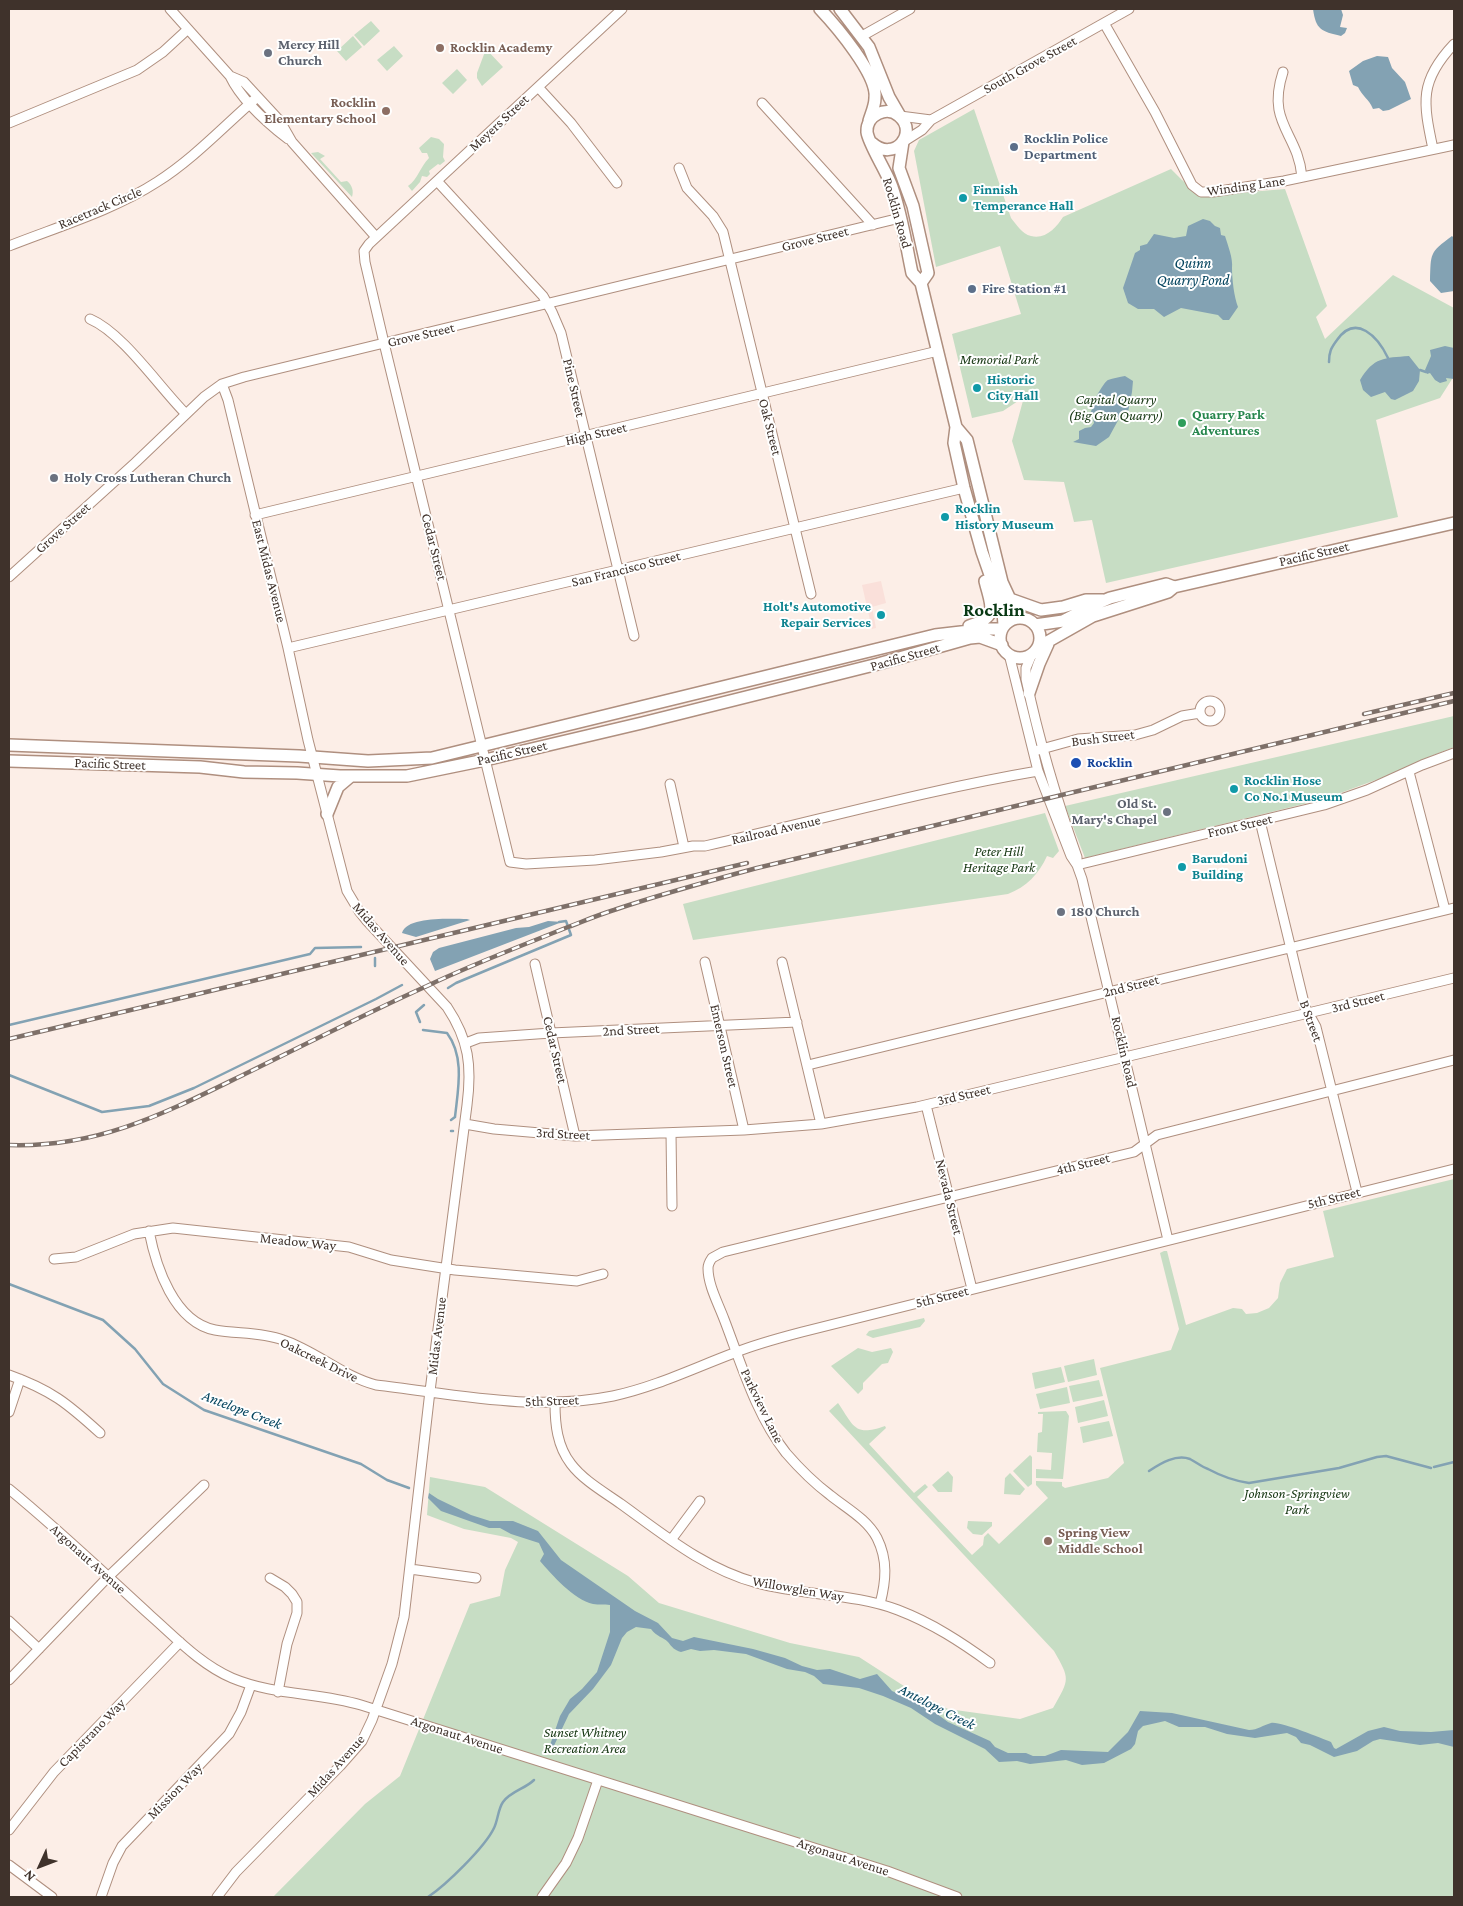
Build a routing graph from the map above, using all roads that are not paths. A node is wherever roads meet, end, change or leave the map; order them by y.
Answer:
1 (170, 9) edge
2 (622, 9) edge
3 (820, 9) edge
4 (834, 9) edge
5 (840, 9) edge
6 (1130, 9) edge
7 (904, 10) edge
8 (1113, 13) edge
9 (849, 19) junction
10 (1104, 23) junction
11 (188, 29) junction
12 (862, 36) junction
13 (1454, 44) edge
14 (1283, 72) dead end
15 (230, 76) junction
16 (538, 87) junction
17 (252, 102) junction
18 (762, 103) dead end
19 (900, 116) junction
20 (931, 120) junction
21 (9, 123) edge
22 (868, 123) junction
23 (292, 142) junction
24 (903, 142) junction
25 (872, 144) junction
26 (1454, 145) edge
27 (1433, 149) junction
28 (679, 168) dead end
29 (1302, 177) junction
30 (903, 178) junction
31 (437, 182) junction
32 (617, 183) dead end
33 (900, 218) junction
34 (873, 225) junction
35 (376, 237) junction
36 (9, 246) edge
37 (730, 260) junction
38 (925, 262) junction
39 (921, 283) junction
40 (548, 304) junction
41 (90, 319) dead end
42 (384, 344) junction
43 (938, 351) junction
44 (222, 384) junction
45 (762, 394) junction
46 (186, 414) junction
47 (956, 427) junction
48 (586, 436) junction
49 (417, 477) junction
50 (964, 488) junction
51 (255, 515) junction
52 (1454, 523) edge
53 (988, 525) junction
54 (794, 528) junction
55 (982, 552) junction
56 (618, 571) junction
57 (9, 577) edge
58 (1174, 587) junction
59 (811, 594) dead end
60 (1010, 599) junction
61 (1106, 600) junction
62 (449, 610) junction
63 (1022, 618) junction
64 (1035, 625) junction
65 (1003, 627) junction
66 (935, 635) junction
67 (634, 636) dead end
68 (1052, 639) junction
69 (288, 648) junction
70 (1005, 650) junction
71 (1036, 650) junction
72 (1029, 694) junction
73 (1200, 712) dead end
74 (9, 745) edge
75 (482, 746) junction
76 (49, 747) junction
77 (1042, 749) junction
78 (1033, 751) junction
79 (206, 753) junction
80 (1454, 753) edge
81 (312, 758) junction
82 (485, 760) junction
83 (9, 761) edge
84 (82, 763) junction
85 (168, 766) junction
86 (1038, 771) junction
87 (1409, 772) junction
88 (316, 774) junction
89 (351, 776) junction
90 (670, 784) dead end
91 (327, 814) junction
92 (1260, 821) junction
93 (684, 847) junction
94 (510, 862) joint
95 (1077, 865) junction
96 (1450, 909) edge
97 (1290, 948) junction
98 (705, 962) dead end
99 (782, 962) dead end
100 (535, 964) dead end
101 (1454, 978) edge
102 (1110, 991) junction
103 (1310, 1014) junction
104 (797, 1022) junction
105 (719, 1025) junction
106 (551, 1034) junction
107 (466, 1044) junction
108 (1125, 1057) junction
109 (1454, 1060) edge
110 (808, 1065) junction
111 (1332, 1090) junction
112 (926, 1104) junction
113 (465, 1124) junction
114 (822, 1124) junction
115 (744, 1130) junction
116 (671, 1133) junction
117 (575, 1136) junction
118 (1145, 1142) junction
119 (1454, 1168) edge
120 (1357, 1192) junction
121 (949, 1197) junction
122 (672, 1206) dead end
123 (148, 1231) junction
124 (1168, 1240) junction
125 (54, 1259) dead end
126 (710, 1261) joint
127 (446, 1268) junction
128 (603, 1274) dead end
129 (972, 1289) junction
130 (736, 1352) junction
131 (9, 1375) edge
132 (20, 1379) junction
133 (430, 1391) junction
134 (555, 1403) junction
135 (9, 1412) edge
136 (100, 1433) dead end
137 (204, 1485) dead end
138 (9, 1489) edge
139 (700, 1501) dead end
140 (671, 1540) junction
141 (410, 1568) junction
142 (108, 1577) junction
143 (270, 1578) dead end
144 (476, 1578) dead end
145 (880, 1604) junction
146 (9, 1620) edge
147 (180, 1642) junction
148 (39, 1649) junction
149 (990, 1663) dead end
150 (9, 1680) edge
151 (251, 1685) junction
152 (278, 1692) junction
153 (376, 1709) junction
154 (598, 1780) junction
155 (9, 1830) edge
156 (9, 1865) edge
157 (52, 1897) edge
158 (100, 1897) edge
159 (217, 1897) edge
160 (542, 1897) edge
161 (957, 1897) edge

1 - 11 street
2 - 16 street, Meyers Street
3 - 12 main road
3 - 22 main road
4 - 9 main road
5 - 9 main road
6 - 8 street, South Grove Street
7 - 12 street
8 - 10 street, South Grove Street
9 - 12 main road
10 - 20 street, South Grove Street
10 - 29 street, Winding Lane
11 - 15 street
11 - 21 street
12 - 19 main road
13 - 27 street
14 - 29 street
15 - 17 street
15 - 23 street
16 - 31 street, Meyers Street
16 - 32 street
17 - 23 street
17 - 36 street, Racetrack Circle
18 - 34 street
19 - 20 street
19 - 22 main road
19 - 24 main road
20 - 24 street, South Grove Street
22 - 25 main road
23 - 35 street
24 - 25 main road
24 - 30 main road, Rocklin Road
25 - 33 main road, Rocklin Road
26 - 27 street, Winding Lane
27 - 29 street, Winding Lane
28 - 37 street, Oak Street
30 - 33 main road
30 - 38 main road, Rocklin Road
31 - 35 street, Meyers Street
31 - 40 street, Pine Street
33 - 34 street, Grove Street
33 - 38 main road
33 - 39 main road, Rocklin Road
34 - 37 street, Grove Street
35 - 42 street, Cedar Street
37 - 40 street, Grove Street
37 - 45 street, Oak Street
38 - 39 main road, Rocklin Road
39 - 43 main road, Rocklin Road
40 - 42 street, Grove Street
40 - 48 street, Pine Street
41 - 46 street
42 - 44 street, Grove Street
42 - 49 street, Cedar Street
43 - 45 street, High Street
43 - 47 main road, Rocklin Road
44 - 46 street, Grove Street
44 - 51 street, East Midas Avenue
45 - 48 street, High Street
45 - 54 street, Oak Street
46 - 57 street, Grove Street
47 - 50 main road, Rocklin Road
47 - 53 main road, Rocklin Road
48 - 49 street, High Street
48 - 56 street, Pine Street
49 - 51 street, High Street
49 - 62 street, Cedar Street
50 - 53 main road
50 - 54 street, San Francisco Street
50 - 55 main road, Rocklin Road
51 - 69 street, East Midas Avenue
52 - 58 main road, Pacific Street
53 - 60 main road, Rocklin Road
54 - 56 street, San Francisco Street
54 - 59 street, Oak Street
55 - 65 main road, Rocklin Road
55 - 66 main road
56 - 62 street, San Francisco Street
56 - 67 street, Pine Street
58 - 61 main road, Pacific Street
58 - 68 main road, Pacific Street
60 - 61 main road
60 - 63 main road, Rocklin Road
61 - 64 main road, Pacific Street
62 - 69 street, San Francisco Street
62 - 75 street, Cedar Street
63 - 64 main road
63 - 65 main road
64 - 71 main road
65 - 66 main road, Pacific Street
65 - 70 main road
66 - 75 main road, Pacific Street
68 - 71 main road, Pacific Street
68 - 72 main road
69 - 81 street, East Midas Avenue
70 - 71 main road
70 - 78 street, Rocklin Road
70 - 82 main road, Pacific Street
71 - 72 street, Rocklin Road
72 - 77 street, Rocklin Road
73 - 77 street, Bush Street
74 - 76 main road, Pacific Street
75 - 81 main road, Pacific Street
75 - 82 street, Cedar Street
76 - 79 main road, Pacific Street
76 - 84 main road
77 - 78 street, Bush Street
77 - 95 street, Rocklin Road
78 - 86 street, Rocklin Road
79 - 81 main road, Pacific Street
79 - 85 main road
80 - 87 street, Front Street
81 - 88 street, Midas Avenue
82 - 89 main road, Pacific Street
82 - 94 street, Cedar Street
83 - 84 main road, Pacific Street
84 - 85 main road, Pacific Street
85 - 88 main road, Pacific Street
86 - 93 street, Railroad Avenue
86 - 95 street, Rocklin Road
87 - 92 street, Front Street
87 - 96 street
88 - 89 main road, Pacific Street
88 - 91 street, Midas Avenue
89 - 91 main road
90 - 93 street
91 - 107 street, Midas Avenue
92 - 95 street, Front Street
92 - 97 street, B Street
93 - 94 street, Railroad Avenue
95 - 102 street, Rocklin Road
96 - 97 street, 2nd Street
97 - 102 street, 2nd Street
97 - 103 street, B Street
98 - 105 street, Emerson Street
99 - 104 street
100 - 106 street, Cedar Street
101 - 103 street, 3rd Street
102 - 108 street, Rocklin Road
102 - 110 street, 2nd Street
103 - 108 street, 3rd Street
103 - 111 street, B Street
104 - 105 street, 2nd Street
104 - 110 street
105 - 106 street, 2nd Street
105 - 115 street, Emerson Street
106 - 107 street, 2nd Street
106 - 117 street, Cedar Street
107 - 113 street, Midas Avenue
108 - 112 street, 3rd Street
108 - 118 street, Rocklin Road
109 - 111 street, 4th Street
110 - 114 street
111 - 118 street, 4th Street
111 - 120 street, B Street
112 - 114 street, 3rd Street
112 - 121 street, Nevada Street
113 - 117 street, 3rd Street
113 - 127 street, Midas Avenue
114 - 115 street, 3rd Street
115 - 116 street, 3rd Street
116 - 117 street, 3rd Street
116 - 122 street
118 - 121 street, 4th Street
118 - 124 street, Rocklin Road
119 - 120 street, 5th Street
120 - 124 street, 5th Street
121 - 126 street, 4th Street
121 - 129 street, Nevada Street
123 - 125 street, Meadow Way
123 - 127 street, Meadow Way
123 - 133 street, Oakcreek Drive
124 - 129 street, 5th Street
126 - 130 street, Parkview Lane
127 - 128 street, Meadow Way
127 - 133 street, Midas Avenue
129 - 130 street, 5th Street
130 - 134 street, 5th Street
130 - 145 street, Parkview Lane
131 - 132 street
132 - 135 street
132 - 136 street
133 - 134 street, 5th Street
133 - 141 street, Midas Avenue
134 - 140 street, Willowglen Way
137 - 142 street
138 - 142 street, Argonaut Avenue
139 - 140 street
140 - 145 street, Willowglen Way
141 - 144 street
141 - 153 street, Midas Avenue
142 - 147 street, Argonaut Avenue
142 - 148 street
143 - 152 street
145 - 149 street, Willowglen Way
146 - 148 street
147 - 151 street, Argonaut Avenue
147 - 155 street, Capistrano Way
148 - 150 street
151 - 152 street, Argonaut Avenue
151 - 158 street, Mission Way
152 - 153 street, Argonaut Avenue
153 - 154 street, Argonaut Avenue
153 - 159 street, Midas Avenue
154 - 160 street
154 - 161 street, Argonaut Avenue
156 - 157 street

